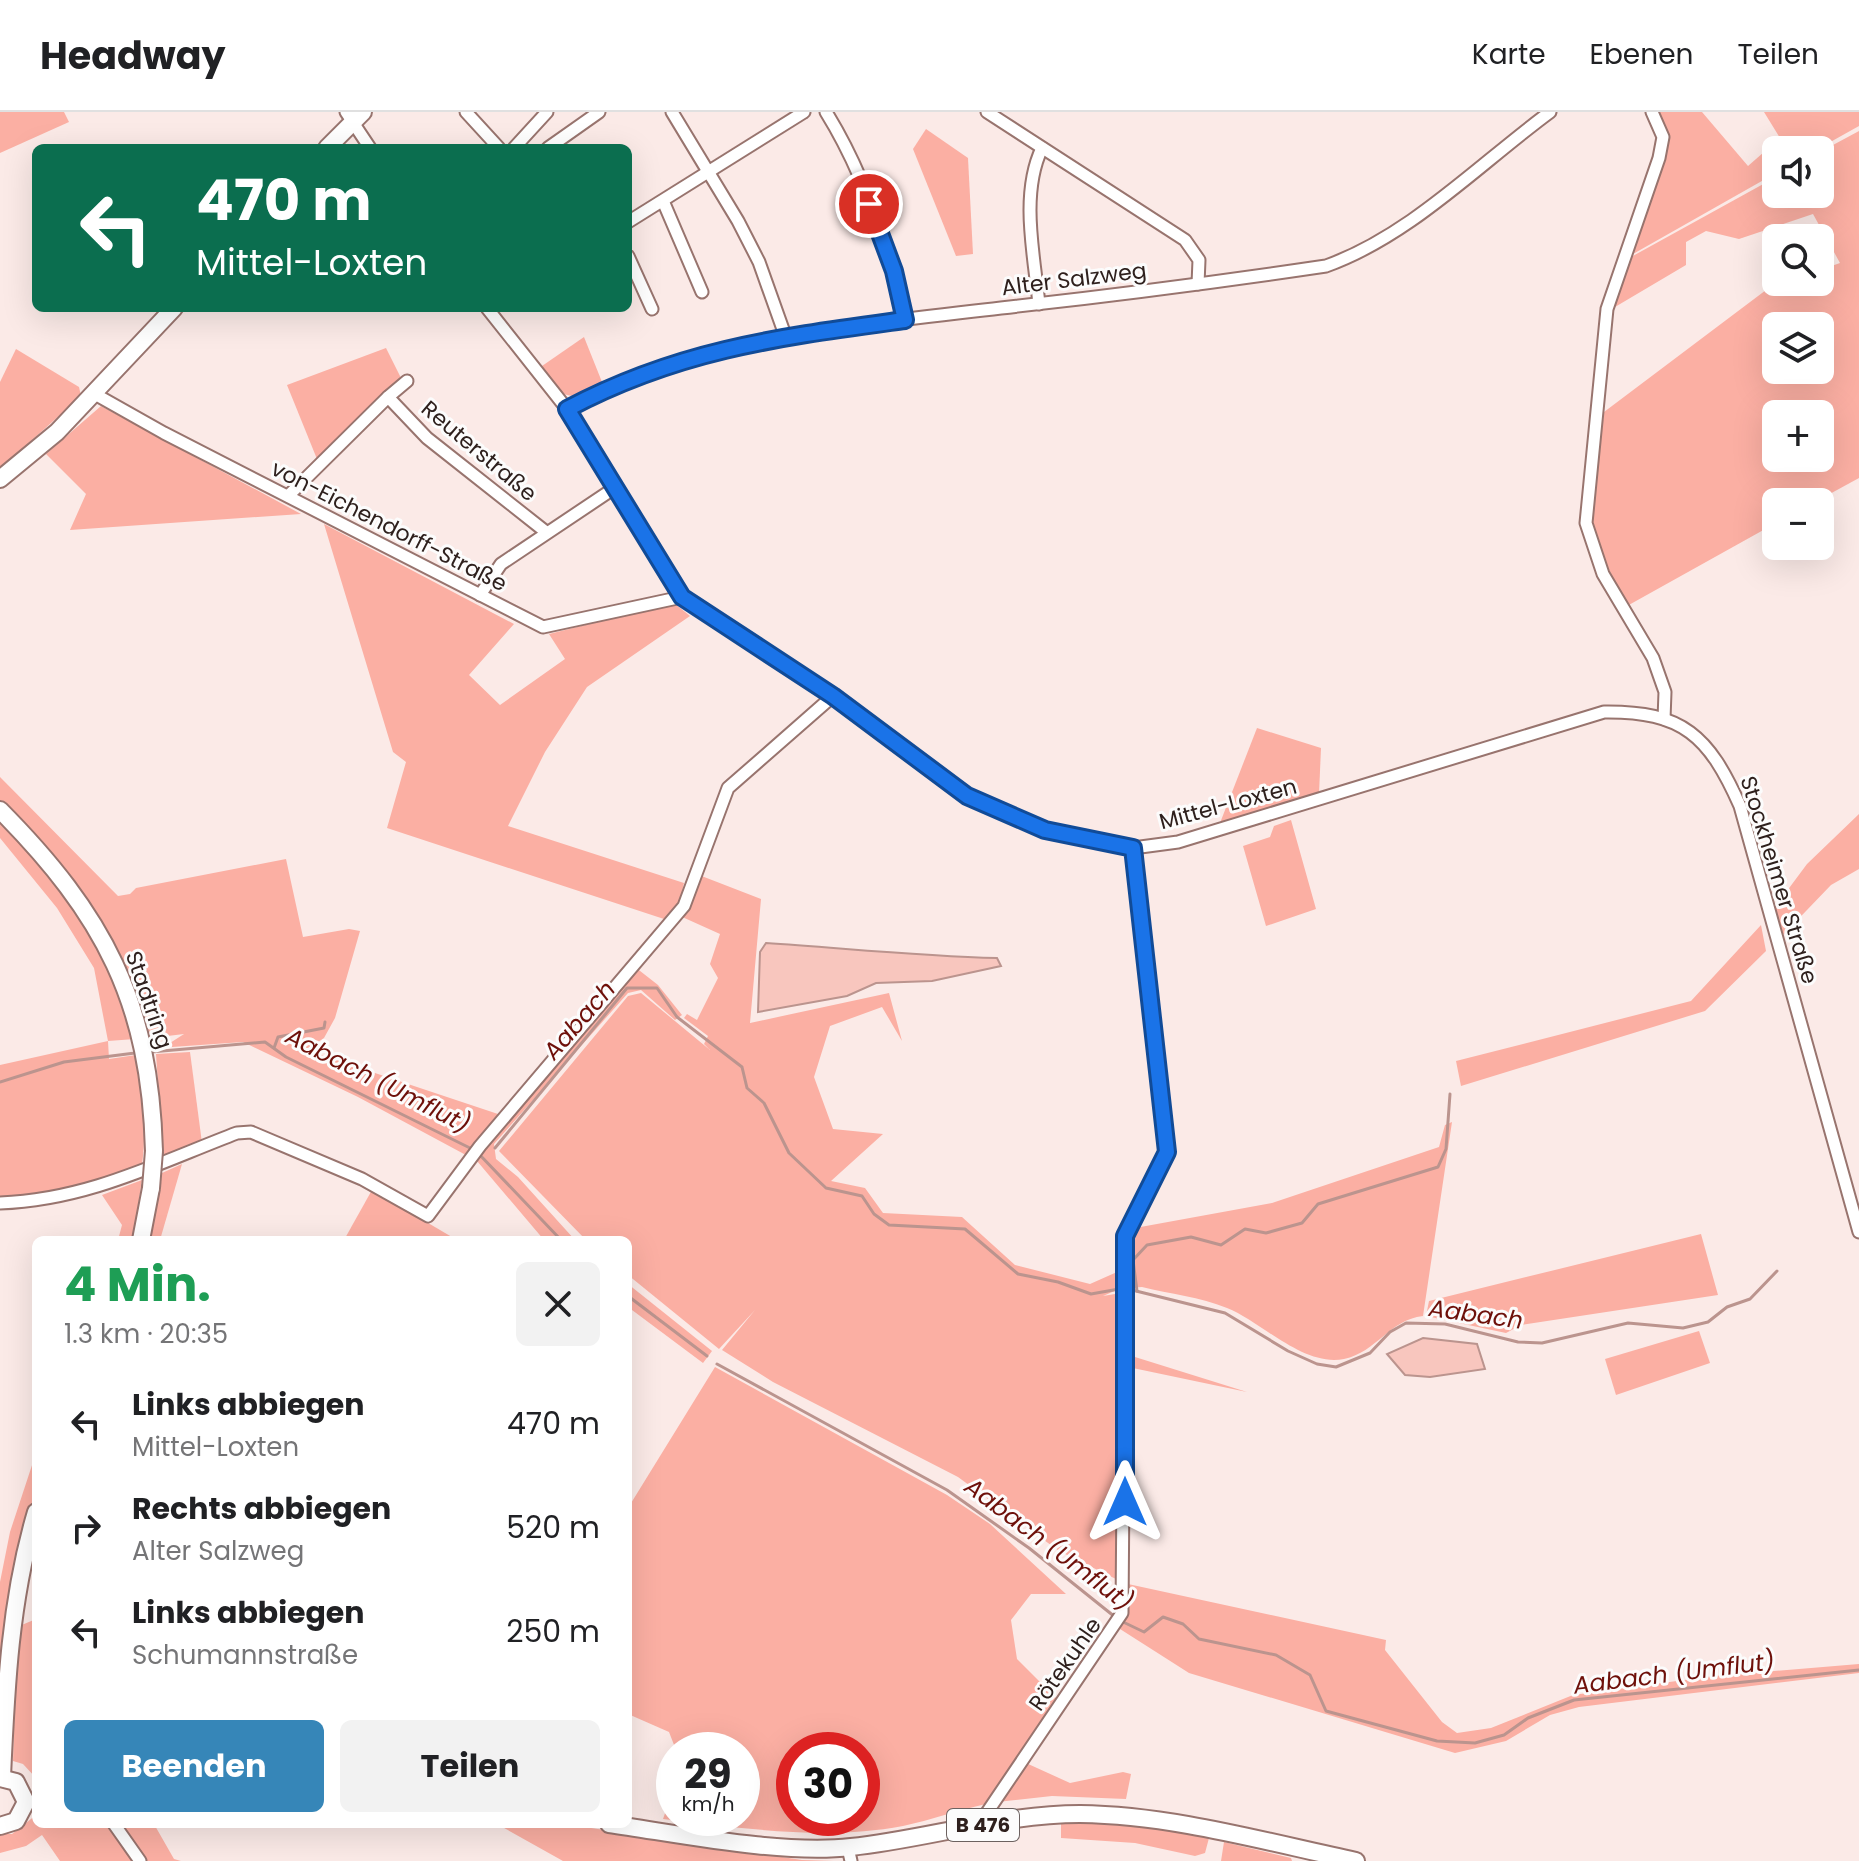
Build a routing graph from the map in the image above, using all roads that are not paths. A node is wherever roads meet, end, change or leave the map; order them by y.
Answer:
1 (466, 112) edge
2 (547, 112) edge
3 (672, 112) edge
4 (804, 112) edge
5 (826, 112) edge
6 (987, 112) edge
7 (1550, 112) edge
8 (1652, 112) edge
9 (596, 113) edge
10 (354, 116) edge
11 (330, 144) edge
12 (368, 144) edge
13 (495, 144) edge
14 (518, 144) edge
15 (553, 144) edge
16 (1042, 148) junction
17 (709, 172) junction
18 (663, 201) junction
19 (632, 220) edge
20 (632, 265) edge
21 (1198, 284) junction
22 (702, 292) dead end
23 (1039, 304) junction
24 (652, 309) dead end
25 (170, 312) edge
26 (494, 312) edge
27 (905, 320) junction
28 (785, 335) junction
29 (407, 381) dead end
30 (93, 393) junction
31 (388, 397) junction
32 (567, 409) junction
33 (0, 479) edge
34 (616, 487) junction
35 (288, 496) junction
36 (546, 532) junction
37 (480, 595) junction
38 (682, 597) junction
39 (833, 696) junction
40 (1664, 719) junction
41 (0, 810) edge
42 (1133, 848) junction
43 (0, 1203) edge
44 (1859, 1232) edge
45 (142, 1236) edge
46 (32, 1526) edge
47 (1, 1777) edge
48 (31, 1802) edge
49 (983, 1825) junction
50 (0, 1826) edge
51 (632, 1827) edge
52 (117, 1828) edge
53 (850, 1854) edge
54 (140, 1861) edge
55 (1356, 1861) edge

1 - 13 street
2 - 14 street
3 - 17 street
4 - 17 street
5 - 27 street
6 - 16 street
7 - 21 street, Alter Salzweg
8 - 40 street
9 - 15 street
10 - 11 street
10 - 12 street
16 - 21 street
16 - 23 street
17 - 18 street
17 - 28 street
18 - 19 street
18 - 22 street
20 - 24 street
21 - 23 street, Alter Salzweg
23 - 27 street, Alter Salzweg
25 - 30 street
26 - 32 street, Mittel-Loxten
27 - 28 street, Alter Salzweg
28 - 32 street, Alter Salzweg
29 - 31 street, Reuterstraße
30 - 33 street
30 - 35 street, von-Eichendorff-Straße
31 - 35 street, Reuterstraße
31 - 36 street, Reuterstraße
32 - 34 street, Mittel-Loxten
34 - 36 street
34 - 38 street, Mittel-Loxten
35 - 37 street, von-Eichendorff-Straße
36 - 37 street
37 - 38 street, von-Eichendorff-Straße
38 - 39 street, Mittel-Loxten
39 - 42 street, Mittel-Loxten
39 - 43 street
40 - 42 street, Mittel-Loxten
40 - 44 street, Stockheimer Straße
41 - 45 street, Stadtring, bridge
42 - 49 street, Rötekuhle
46 - 47 street
47 - 48 street
48 - 50 street
49 - 53 street, B 476
49 - 55 street, B 476
51 - 53 street, B 476
52 - 54 street

